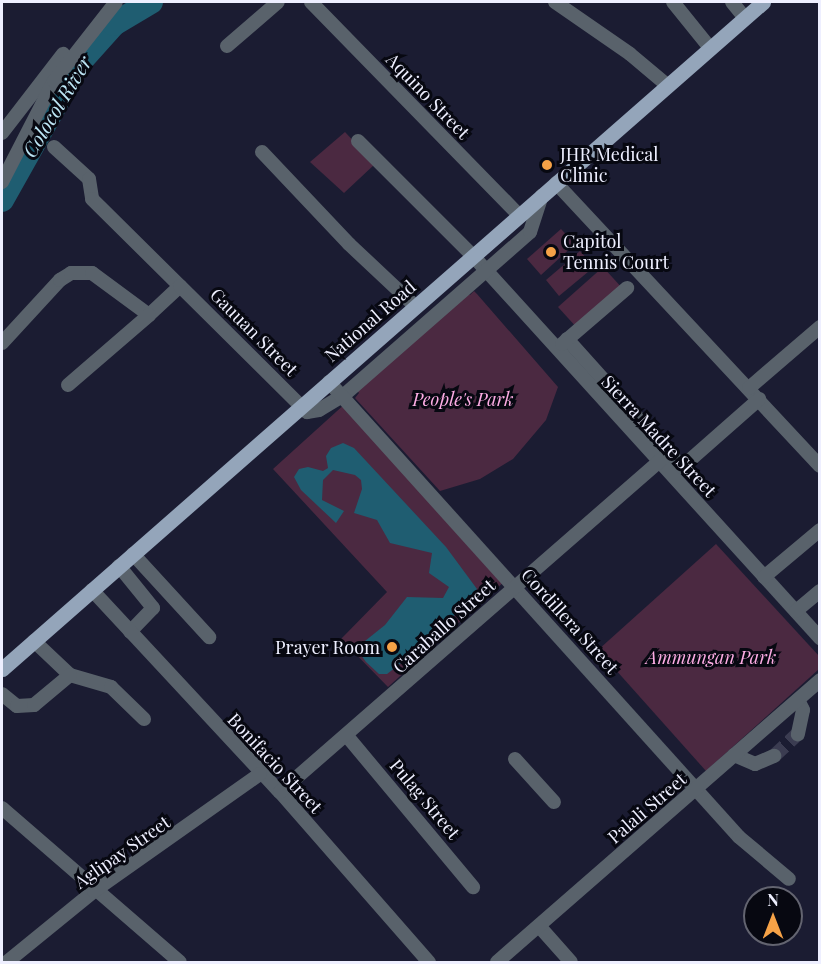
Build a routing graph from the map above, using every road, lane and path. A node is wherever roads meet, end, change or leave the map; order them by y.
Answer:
1 (100, 2) edge
2 (116, 2) edge
3 (278, 2) edge
4 (311, 2) edge
5 (555, 2) edge
6 (673, 2) edge
7 (732, 2) edge
8 (761, 2) edge
9 (745, 18) junction
10 (227, 46) dead end
11 (710, 48) junction
12 (668, 86) junction
13 (2, 133) edge
14 (358, 141) dead end
15 (54, 147) dead end
16 (262, 152) dead end
17 (2, 182) edge
18 (556, 183) junction
19 (542, 196) junction
20 (519, 215) junction
21 (474, 257) junction
22 (485, 270) junction
23 (180, 286) junction
24 (627, 288) dead end
25 (416, 308) junction
26 (149, 315) junction
27 (819, 327) edge
28 (567, 339) junction
29 (2, 342) edge
30 (556, 349) junction
31 (329, 382) junction
32 (68, 385) dead end
33 (754, 394) junction
34 (344, 395) junction
35 (300, 405) junction
36 (670, 452) junction
37 (658, 462) junction
38 (819, 466) edge
39 (819, 530) edge
40 (133, 554) junction
41 (119, 566) junction
42 (764, 577) junction
43 (515, 587) junction
44 (92, 590) junction
45 (819, 591) edge
46 (796, 612) junction
47 (130, 632) junction
48 (208, 637) dead end
49 (819, 638) edge
50 (34, 641) junction
51 (2, 669) edge
52 (70, 675) junction
53 (819, 680) edge
54 (2, 694) edge
55 (798, 700) junction
56 (144, 719) dead end
57 (798, 734) tunnel mouth
58 (347, 736) junction
59 (734, 755) junction
60 (774, 756) tunnel mouth
61 (515, 759) dead end
62 (260, 774) junction
63 (697, 788) junction
64 (280, 792) junction
65 (554, 802) dead end
66 (2, 808) edge
67 (789, 879) dead end
68 (473, 887) dead end
69 (94, 891) junction
70 (538, 926) junction
71 (7, 963) edge
72 (180, 963) edge
73 (429, 963) edge
74 (497, 963) edge
75 (571, 963) edge

1 - 13 street
2 - 17 street
3 - 10 street
4 - 20 street, Aquino Street
5 - 12 street
6 - 11 street
7 - 9 street
8 - 9 main road, National Road
9 - 11 main road, National Road
11 - 12 main road, National Road
12 - 18 main road, National Road
14 - 21 street, Sierra Madre Street
15 - 23 street, Gauuan Street
16 - 25 street
18 - 19 main road, National Road
18 - 33 street
19 - 20 main road, National Road
19 - 22 street
20 - 21 main road, National Road
21 - 22 street, Sierra Madre Street
21 - 25 main road, National Road
22 - 30 street, Sierra Madre Street
22 - 34 street
23 - 26 street
23 - 35 street, Gauuan Street
24 - 28 street
25 - 31 main road, National Road
26 - 29 street
26 - 32 street
27 - 33 street
28 - 30 street
28 - 36 street
30 - 37 street, Sierra Madre Street
31 - 34 street, Cordillera Street
31 - 35 main road, National Road
33 - 36 street
33 - 38 street
34 - 35 street
34 - 43 street, Cordillera Street
35 - 40 main road, National Road
36 - 37 street, Caraballo Street
37 - 42 street, Sierra Madre Street
37 - 43 street, Caraballo Street
39 - 42 street
40 - 41 main road, National Road
40 - 48 street
41 - 44 main road, National Road
41 - 47 street
42 - 46 street, Sierra Madre Street
43 - 58 street, Caraballo Street
43 - 63 street, Cordillera Street
44 - 47 street, Bonifacio Street
44 - 50 main road, National Road
45 - 46 street
46 - 49 street, Sierra Madre Street
47 - 62 street, Bonifacio Street
50 - 51 main road, National Road
50 - 52 street
52 - 54 street
52 - 56 street
53 - 55 street, Palali Street
55 - 57 street
55 - 59 street, Palali Street
58 - 64 street, Caraballo Street
58 - 68 street, Pulag Street
59 - 60 street
59 - 63 street, Palali Street
61 - 65 street
62 - 64 street, Bonifacio Street
62 - 69 street, Aglipay Street
63 - 67 street, Cordillera Street
63 - 70 street, Palali Street
64 - 73 street, Bonifacio Street
66 - 69 street
69 - 71 street, Aglipay Street
69 - 72 street
70 - 74 street, Palali Street
70 - 75 street

